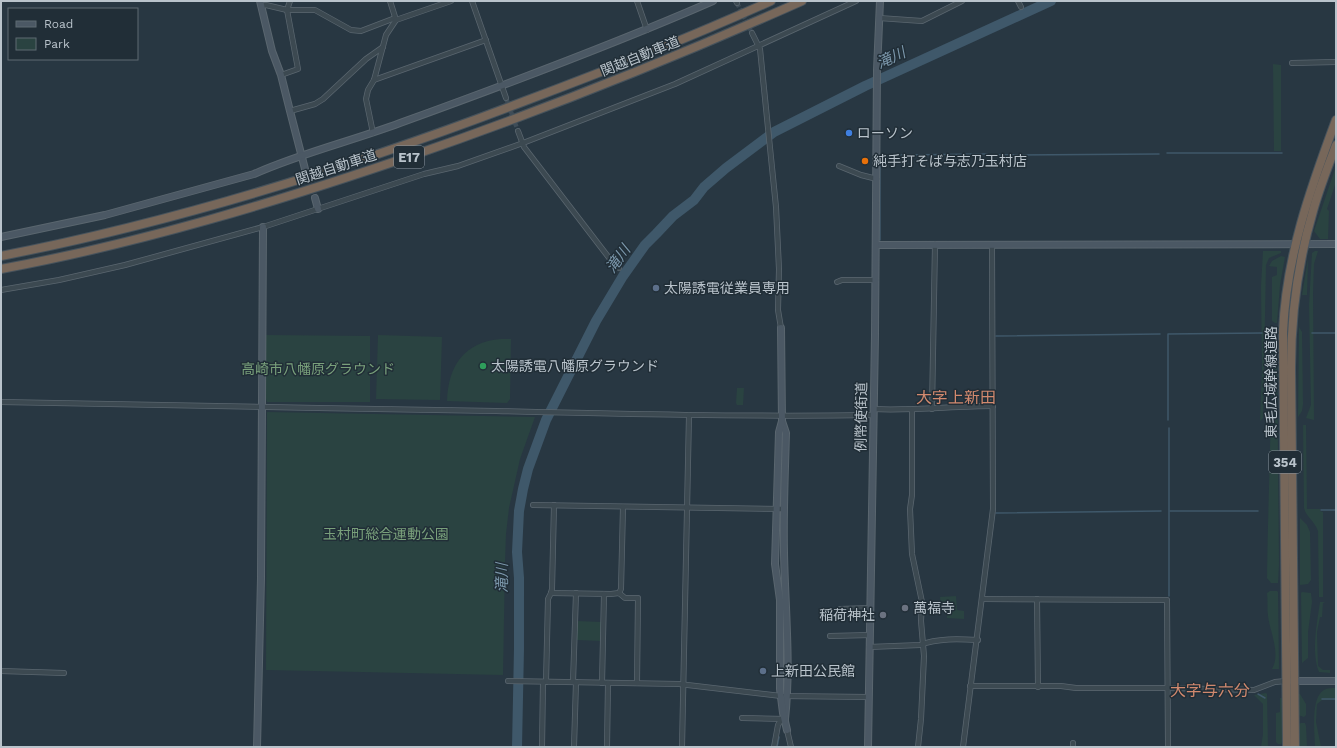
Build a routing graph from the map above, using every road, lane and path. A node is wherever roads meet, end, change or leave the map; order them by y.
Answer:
1 (290, 1) edge
2 (390, 1) edge
3 (451, 1) edge
4 (472, 1) edge
5 (637, 1) edge
6 (713, 1) edge
7 (771, 1) edge
8 (802, 1) edge
9 (856, 1) edge
10 (880, 1) edge
11 (961, 1) edge
12 (1018, 1) edge
13 (260, 4) edge
14 (1021, 7) dead end
15 (287, 10) junction
16 (879, 18) junction
17 (396, 19) junction
18 (647, 30) junction
19 (752, 33) tunnel mouth
20 (486, 40) junction
21 (758, 45) junction
22 (383, 47) junction
23 (1336, 62) edge
24 (1292, 63) dead end
25 (281, 75) junction
26 (374, 80) junction
27 (502, 87) junction
28 (506, 98) tunnel mouth
29 (290, 111) junction
30 (1336, 120) edge
31 (518, 131) tunnel mouth
32 (373, 133) junction
33 (523, 143) junction
34 (1336, 145) edge
35 (302, 157) junction
36 (839, 166) dead end
37 (305, 169) tunnel mouth
38 (877, 179) junction
39 (315, 198) tunnel mouth
40 (318, 209) junction
41 (263, 227) junction
42 (1, 237) edge
43 (935, 244) junction
44 (1295, 244) junction
45 (1304, 244) junction
46 (1336, 244) edge
47 (876, 245) junction
48 (992, 245) junction
49 (1, 256) edge
50 (619, 268) dead end
51 (1, 269) edge
52 (876, 280) junction
53 (838, 282) dead end
54 (1, 290) edge
55 (781, 328) joint
56 (1, 402) edge
57 (993, 406) junction
58 (263, 407) junction
59 (932, 409) junction
60 (912, 410) junction
61 (873, 412) junction
62 (688, 415) junction
63 (782, 419) junction
64 (533, 505) dead end
65 (554, 505) junction
66 (623, 507) junction
67 (686, 508) junction
68 (777, 509) junction
69 (784, 509) junction
70 (552, 593) junction
71 (576, 593) junction
72 (619, 593) junction
73 (604, 594) junction
74 (983, 599) junction
75 (1037, 599) junction
76 (871, 608) junction
77 (840, 609) dead end
78 (870, 635) junction
79 (830, 636) dead end
80 (978, 640) junction
81 (923, 644) junction
82 (870, 647) junction
83 (1, 671) edge
84 (64, 673) dead end
85 (509, 681) dead end
86 (1286, 681) junction
87 (1295, 681) junction
88 (1336, 681) edge
89 (544, 682) junction
90 (574, 682) junction
91 (602, 683) junction
92 (608, 683) junction
93 (637, 683) junction
94 (683, 685) junction
95 (970, 686) junction
96 (1038, 687) junction
97 (1167, 688) junction
98 (784, 696) junction
99 (868, 697) junction
100 (742, 718) dead end
101 (783, 720) junction
102 (787, 730) joint
103 (257, 747) edge
104 (542, 747) edge
105 (574, 747) edge
106 (607, 747) edge
107 (682, 747) edge
108 (774, 747) edge
109 (791, 747) edge
110 (868, 747) edge
111 (918, 747) edge
112 (963, 747) edge
113 (1168, 747) edge
114 (1287, 747) edge
115 (1295, 747) edge

1 - 15 street
2 - 17 street
3 - 17 street
4 - 20 street
5 - 18 street
6 - 18 street
7 - 49 highway, 関越自動車道 / E17
8 - 51 highway, 関越自動車道 / E17
9 - 21 street
10 - 16 street
11 - 16 street
12 - 14 street
13 - 15 street
13 - 25 street
15 - 17 street
15 - 25 street
16 - 38 street, 例幣使街道
17 - 22 street
18 - 27 street
19 - 21 street
20 - 26 street
20 - 27 street
21 - 33 street
21 - 55 street
22 - 26 street
22 - 29 street
23 - 24 street
25 - 29 street
26 - 32 street
27 - 28 street
27 - 32 street
29 - 35 street
30 - 44 highway, 東毛広域幹線道路 / 354
31 - 33 street
32 - 35 street
33 - 40 street
33 - 50 street
34 - 45 highway, 東毛広域幹線道路 / 354
35 - 37 street
35 - 42 street
36 - 38 street
38 - 47 street, 例幣使街道
39 - 40 street
40 - 41 street
41 - 54 street
41 - 58 street
43 - 47 street
43 - 48 street
43 - 59 street
44 - 45 street
44 - 48 street
44 - 86 highway, 東毛広域幹線道路 / 354
45 - 46 street
45 - 87 highway, 東毛広域幹線道路 / 354
47 - 52 street, 例幣使街道
48 - 57 street
52 - 53 street
52 - 61 street, 例幣使街道
55 - 63 street
56 - 58 street
57 - 59 street
57 - 74 street
58 - 62 street
58 - 103 street
59 - 60 street
60 - 61 street
60 - 81 street
61 - 63 street
61 - 76 street, 例幣使街道
62 - 63 street
62 - 67 street
63 - 68 street
63 - 69 street
64 - 65 street
65 - 66 street
65 - 70 street
66 - 67 street
66 - 72 street
67 - 68 street
67 - 94 street
68 - 69 street
68 - 98 street
69 - 98 street
70 - 71 street
70 - 89 street
71 - 73 street
71 - 90 street
72 - 73 street
72 - 93 street
73 - 91 street
74 - 75 street
74 - 80 street
75 - 96 street
75 - 97 street
76 - 77 street
76 - 78 street, 例幣使街道
78 - 79 street
78 - 82 street, 例幣使街道
80 - 81 street
80 - 95 street
81 - 82 street
81 - 111 street
82 - 99 street, 例幣使街道
83 - 84 street
85 - 89 street
86 - 87 street
86 - 97 street
86 - 114 highway, 東毛広域幹線道路 / 354
87 - 88 street
87 - 115 highway, 東毛広域幹線道路 / 354
89 - 90 street
89 - 104 street
90 - 91 street
90 - 105 street
91 - 92 street
92 - 93 street
92 - 106 street
93 - 94 street
94 - 98 street
94 - 107 street
95 - 96 street
95 - 112 street
96 - 97 street
97 - 113 street
98 - 99 street
98 - 101 street
99 - 110 street, 例幣使街道
100 - 101 street
101 - 102 street
101 - 108 street
102 - 109 street

